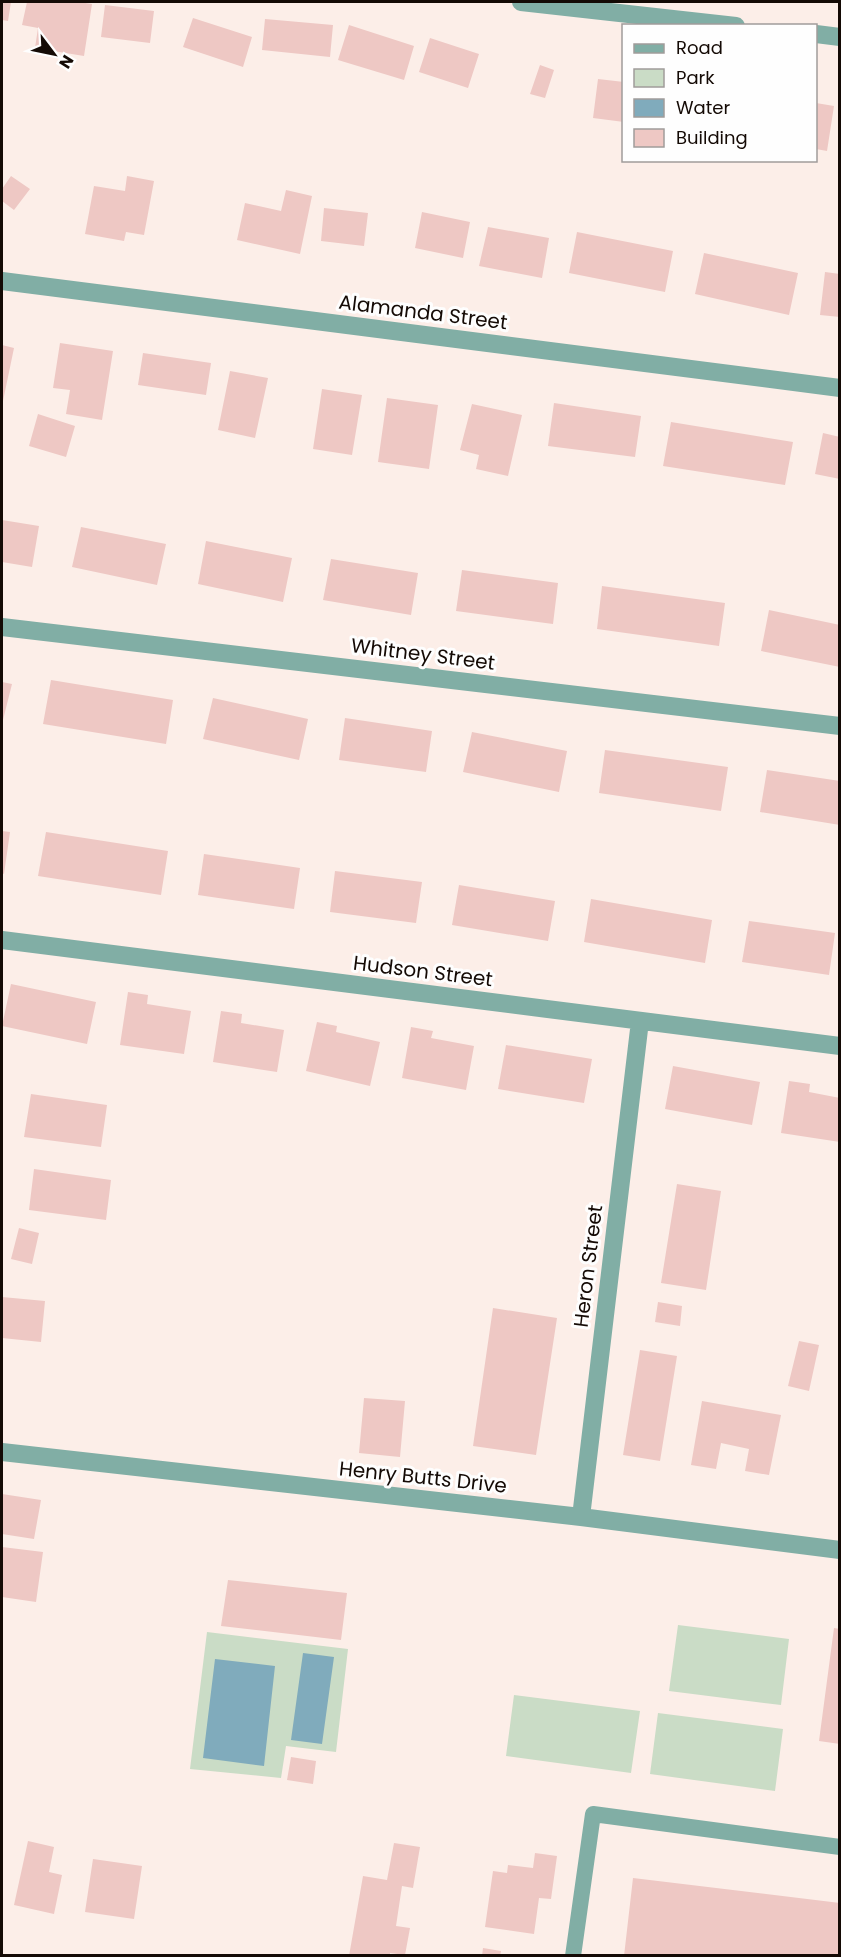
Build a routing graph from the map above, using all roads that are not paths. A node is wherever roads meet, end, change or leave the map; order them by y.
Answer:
1 (521, 2) edge
2 (718, 24) edge
3 (817, 34) edge
4 (840, 37) edge
5 (2, 281) edge
6 (840, 388) edge
7 (2, 627) edge
8 (840, 726) edge
9 (2, 940) edge
10 (640, 1021) junction
11 (840, 1046) edge
12 (2, 1452) edge
13 (581, 1517) junction
14 (840, 1550) edge
15 (840, 1847) edge
16 (573, 1956) edge

1 - 2 street
3 - 4 street
5 - 6 street, Alamanda Street
7 - 8 street, Whitney Street
9 - 10 street, Hudson Street
10 - 11 street, Hudson Street
10 - 13 street, Heron Street
12 - 13 street, Henry Butts Drive
13 - 14 street, Henry Butts Drive
15 - 16 lane

